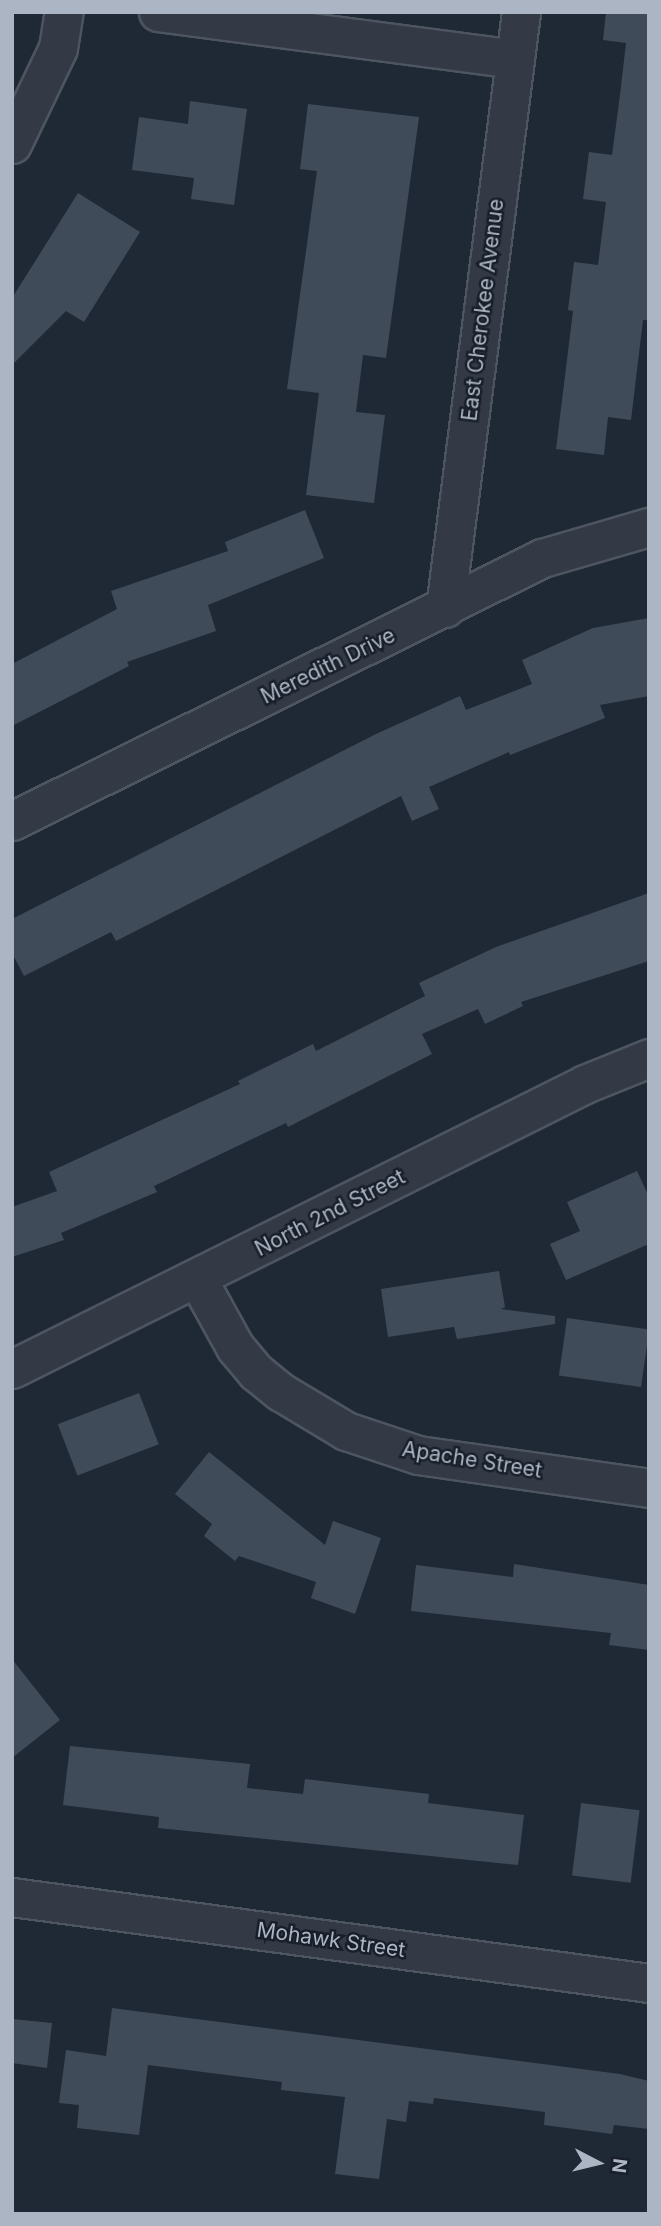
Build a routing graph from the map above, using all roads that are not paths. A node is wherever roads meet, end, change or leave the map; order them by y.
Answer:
1 (64, 12) edge
2 (158, 12) edge
3 (521, 12) edge
4 (515, 59) junction
5 (12, 144) edge
6 (649, 527) edge
7 (445, 608) junction
8 (12, 821) edge
9 (649, 1058) edge
10 (198, 1280) junction
11 (12, 1369) edge
12 (649, 1488) edge
13 (12, 1897) edge
14 (649, 1983) edge

1 - 5 street
2 - 4 street
3 - 4 street, East Cherokee Avenue
4 - 7 street, East Cherokee Avenue
6 - 7 street, Meredith Drive
7 - 8 street, Meredith Drive
9 - 10 street, North 2nd Street
10 - 11 street, North 2nd Street
10 - 12 street, Apache Street
13 - 14 street, Mohawk Street

